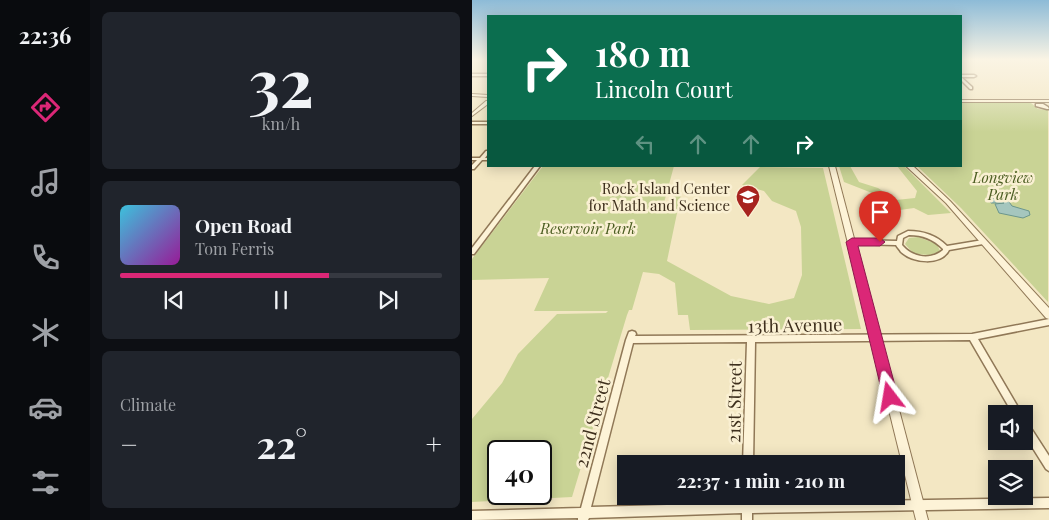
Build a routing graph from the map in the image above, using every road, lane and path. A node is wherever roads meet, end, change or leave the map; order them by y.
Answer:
1 (967, 83) edge
2 (971, 88) dead end
3 (472, 96) edge
4 (487, 96) edge
5 (962, 101) edge
6 (1048, 101) edge
7 (487, 103) edge
8 (472, 115) edge
9 (472, 123) edge
10 (487, 123) edge
11 (487, 153) edge
12 (472, 159) edge
13 (482, 159) junction
14 (487, 159) edge
15 (537, 167) edge
16 (832, 167) edge
17 (910, 167) edge
18 (472, 168) edge
19 (852, 242) junction
20 (983, 242) junction
21 (899, 243) junction
22 (946, 248) junction
23 (473, 249) edge
24 (1048, 315) edge
25 (1048, 322) edge
26 (631, 337) joint
27 (972, 337) junction
28 (876, 339) junction
29 (752, 340) junction
30 (1013, 405) edge
31 (1033, 440) edge
32 (748, 455) edge
33 (1048, 466) edge
34 (1048, 503) edge
35 (747, 505) edge
36 (919, 506) junction
37 (747, 508) junction
38 (472, 516) edge
39 (584, 516) edge
40 (747, 520) edge
41 (922, 520) edge

1 - 2 street
3 - 4 street
5 - 6 street
7 - 8 street
9 - 10 street
11 - 13 street
12 - 13 street
13 - 14 street
13 - 18 street
15 - 23 street
16 - 19 street
17 - 20 street
19 - 21 street
19 - 28 street
20 - 22 street
20 - 24 street
21 - 22 street
21 - 22 street
25 - 27 street, 13th Avenue
26 - 29 street, 13th Avenue
26 - 39 street, 22nd Street
27 - 28 street, 13th Avenue
27 - 30 street
28 - 29 street, 13th Avenue
28 - 36 street
29 - 32 street, 21st Street
31 - 33 street
34 - 36 street
35 - 37 street
36 - 37 street
36 - 41 street
37 - 39 street
37 - 40 street
38 - 39 street

